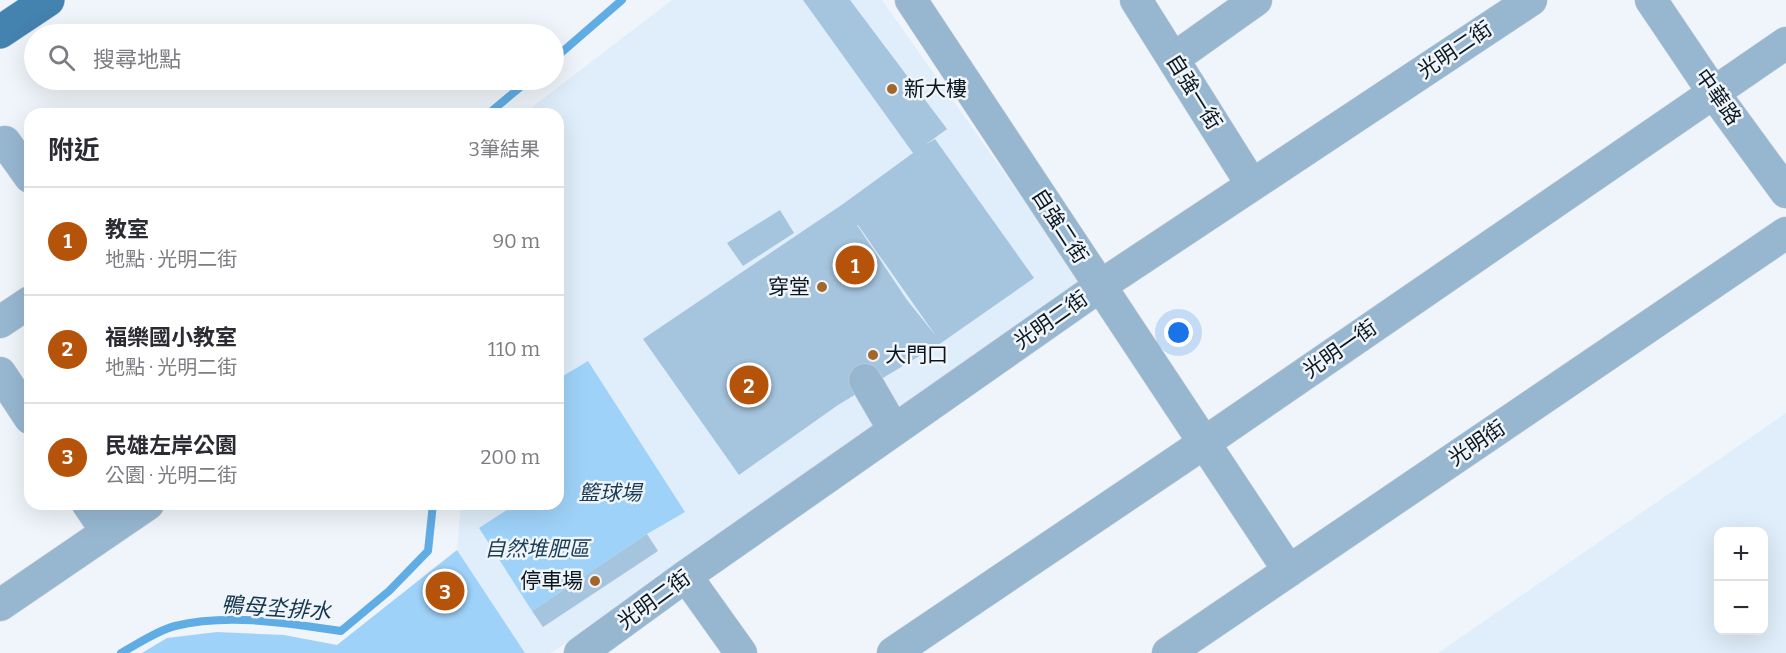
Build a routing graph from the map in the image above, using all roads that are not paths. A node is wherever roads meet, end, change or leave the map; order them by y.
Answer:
1 (48, 0) edge
2 (911, 0) edge
3 (1136, 0) edge
4 (1256, 0) edge
5 (1531, 0) edge
6 (1651, 0) edge
7 (0, 32) edge
8 (1786, 43) edge
9 (1173, 59) junction
10 (1713, 92) junction
11 (4, 142) dead end
12 (24, 169) edge
13 (1252, 185) junction
14 (1786, 192) edge
15 (1786, 233) edge
16 (1100, 286) junction
17 (24, 306) edge
18 (0, 322) edge
19 (0, 373) edge
20 (865, 380) dead end
21 (24, 409) edge
22 (894, 430) junction
23 (1204, 443) junction
24 (92, 510) edge
25 (139, 510) edge
26 (107, 532) junction
27 (1289, 571) junction
28 (686, 576) junction
29 (0, 606) edge
30 (580, 653) edge
31 (741, 653) edge
32 (893, 653) edge
33 (1168, 653) edge

1 - 7 main road
2 - 16 street, 自強二街
3 - 9 street, 自強一街
4 - 9 street
5 - 13 street, 光明二街
6 - 10 street, 中華路
8 - 10 street, 光明一街
9 - 13 street, 自強一街
10 - 14 street, 中華路
10 - 23 street, 光明一街
11 - 12 street
13 - 16 street, 光明二街
15 - 27 street, 光明街
16 - 22 street, 光明二街
16 - 23 street, 自強二街
17 - 18 street
19 - 21 street
20 - 22 street
22 - 28 street, 光明二街
23 - 27 street, 自強二街
23 - 32 street, 光明一街
24 - 26 street
25 - 26 street
26 - 29 street
27 - 33 street, 光明街
28 - 30 street, 光明二街
28 - 31 street

